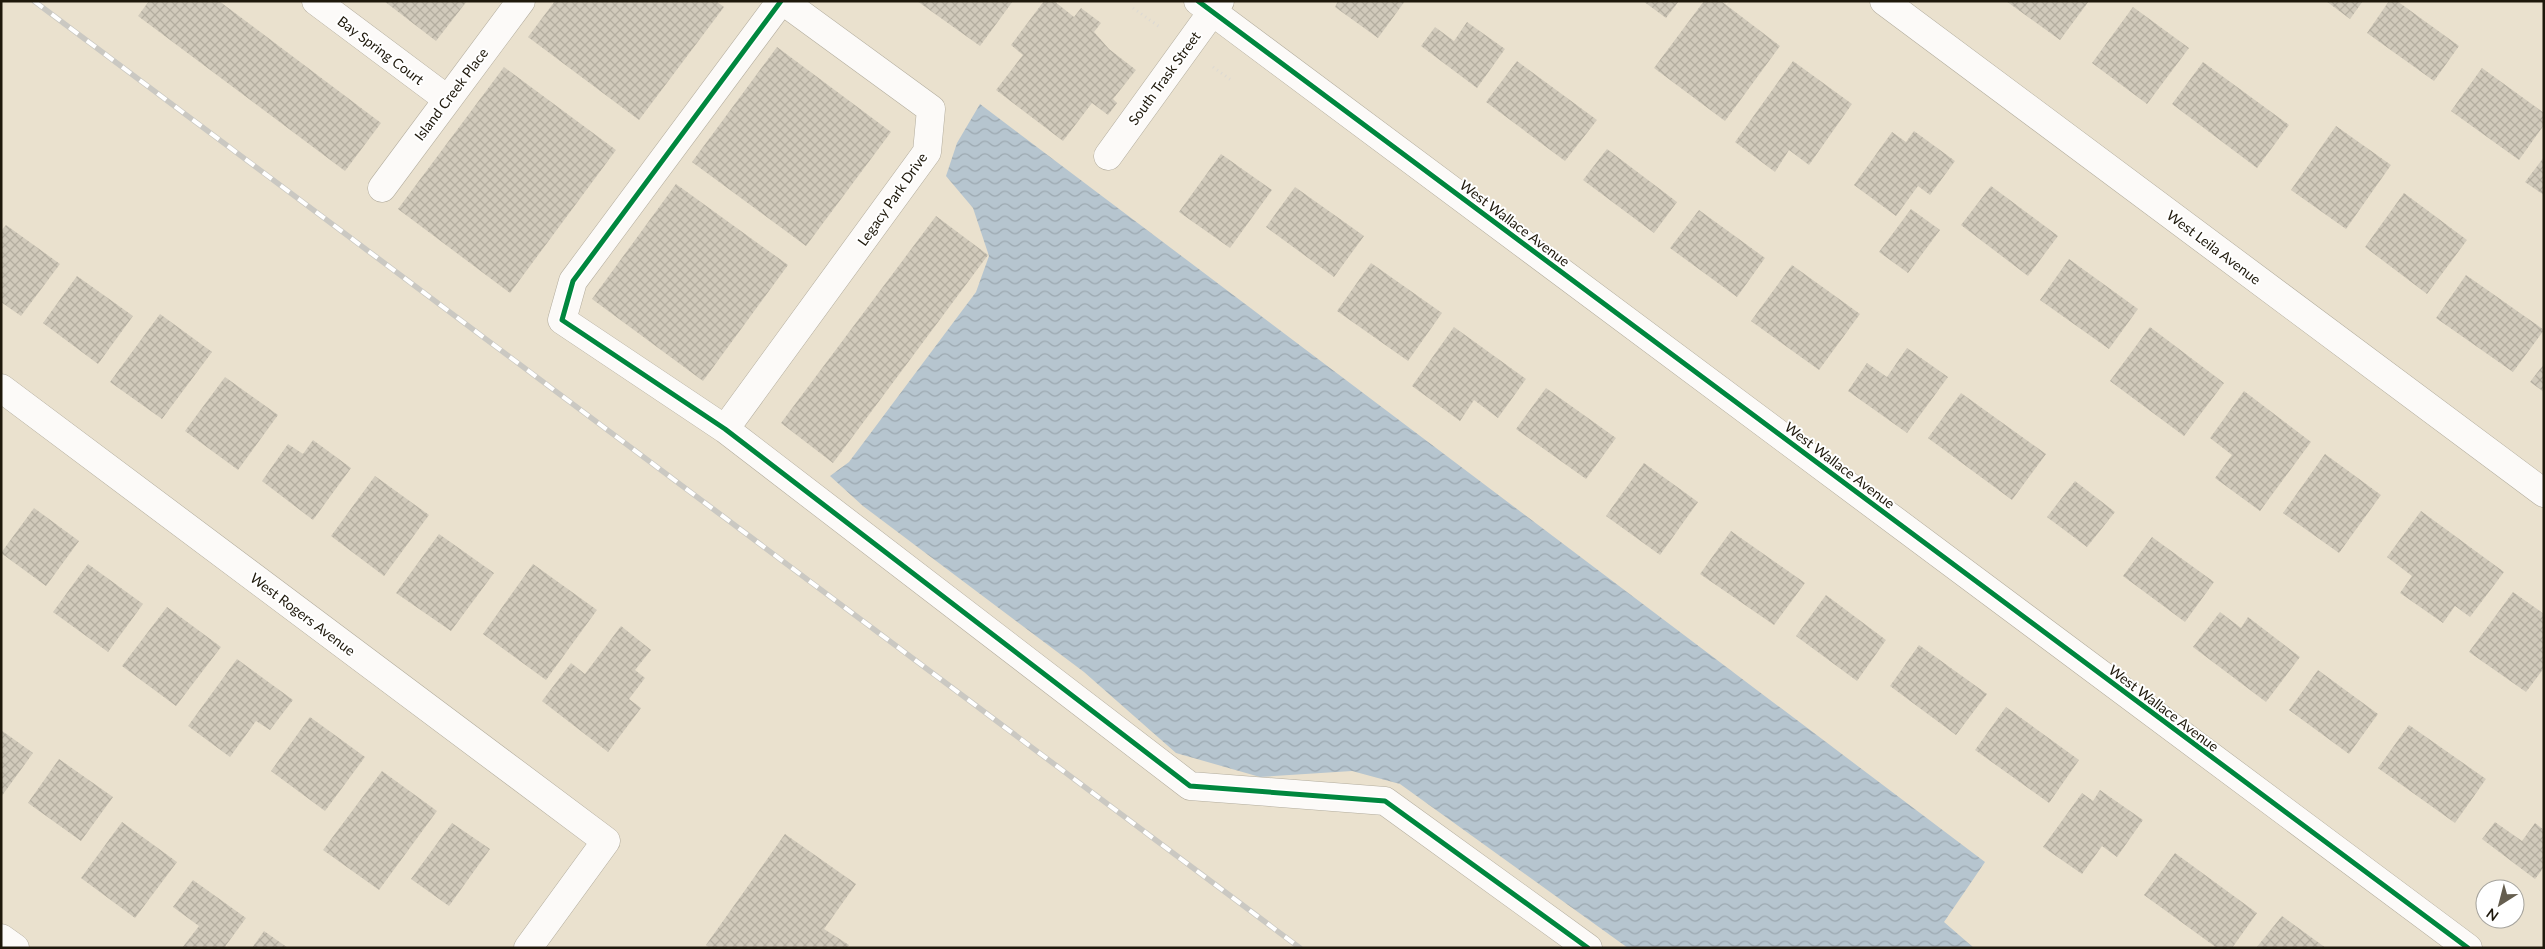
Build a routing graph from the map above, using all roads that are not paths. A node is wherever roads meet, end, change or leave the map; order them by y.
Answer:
1 (316, 1) edge
2 (521, 1) edge
3 (782, 1) edge
4 (1884, 1) edge
5 (1210, 5) edge
6 (447, 99) junction
7 (1108, 156) dead end
8 (382, 188) dead end
9 (1, 388) edge
10 (725, 429) junction
11 (2544, 493) edge
12 (1, 938) edge
13 (15, 948) edge
14 (528, 948) edge
15 (1588, 948) edge
16 (2468, 948) edge

1 - 6 street, Bay Spring Court
2 - 6 street, Island Creek Place
3 - 10 street, Legacy Park Drive
3 - 10 street
4 - 11 street, West Leila Avenue
5 - 7 street, South Trask Street
5 - 16 street, West Wallace Avenue
6 - 8 street, Island Creek Place
9 - 14 street, West Rogers Avenue
10 - 15 street
12 - 13 street

